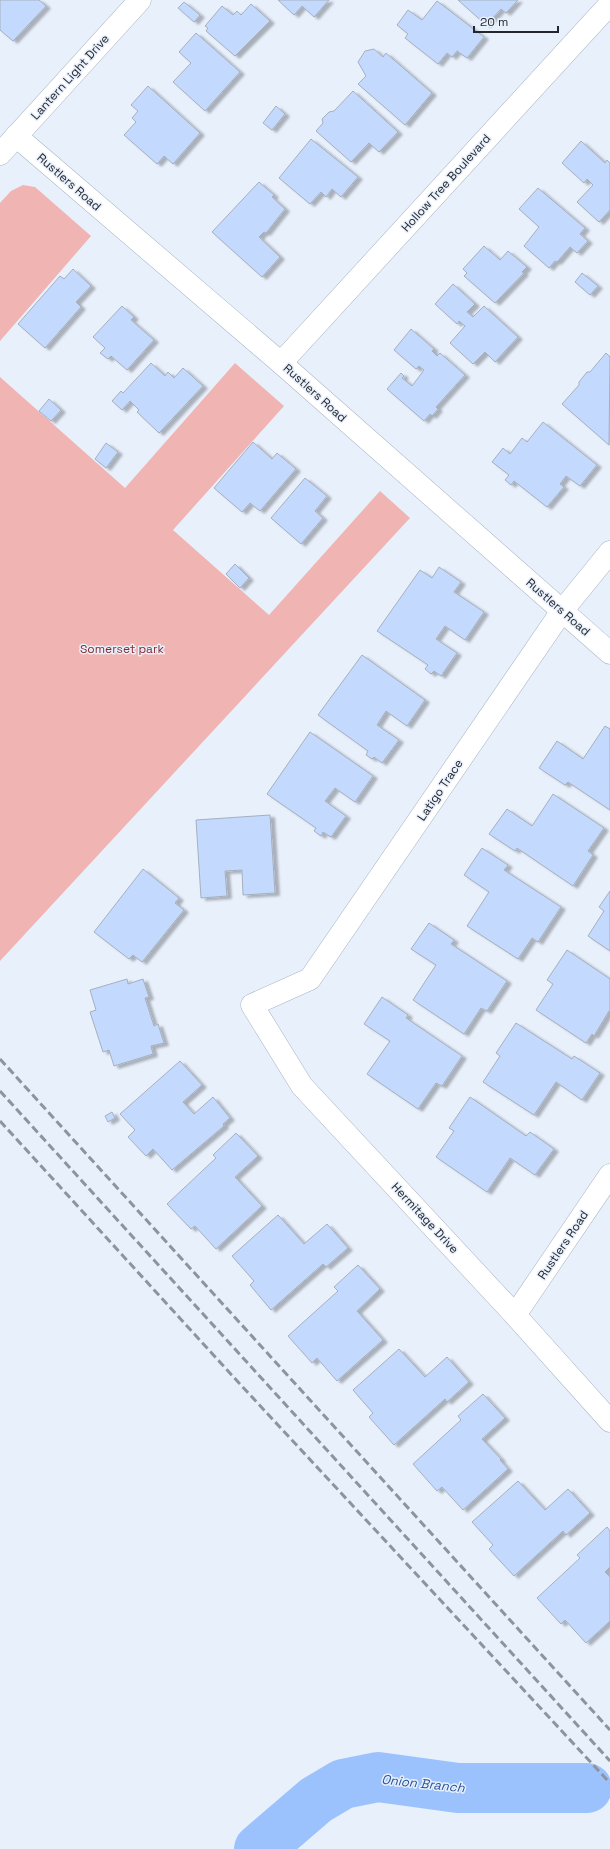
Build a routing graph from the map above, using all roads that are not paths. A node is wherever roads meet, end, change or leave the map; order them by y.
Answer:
1 (140, 0) edge
2 (610, 4) edge
3 (16, 136) junction
4 (0, 154) edge
5 (281, 362) junction
6 (610, 552) edge
7 (562, 611) junction
8 (610, 653) edge
9 (252, 1005) joint
10 (610, 1175) edge
11 (515, 1315) junction
12 (610, 1421) edge

1 - 3 street, Lantern Light Drive
2 - 5 street, Hollow Tree Boulevard
3 - 4 street, Lantern Light Drive
3 - 5 street, Rustlers Road
5 - 7 street, Rustlers Road
6 - 7 street, Latigo Trace
7 - 8 street, Rustlers Road
7 - 9 street, Latigo Trace
9 - 11 street, Hermitage Drive
10 - 11 street, Rustlers Road
11 - 12 street, Hermitage Drive

